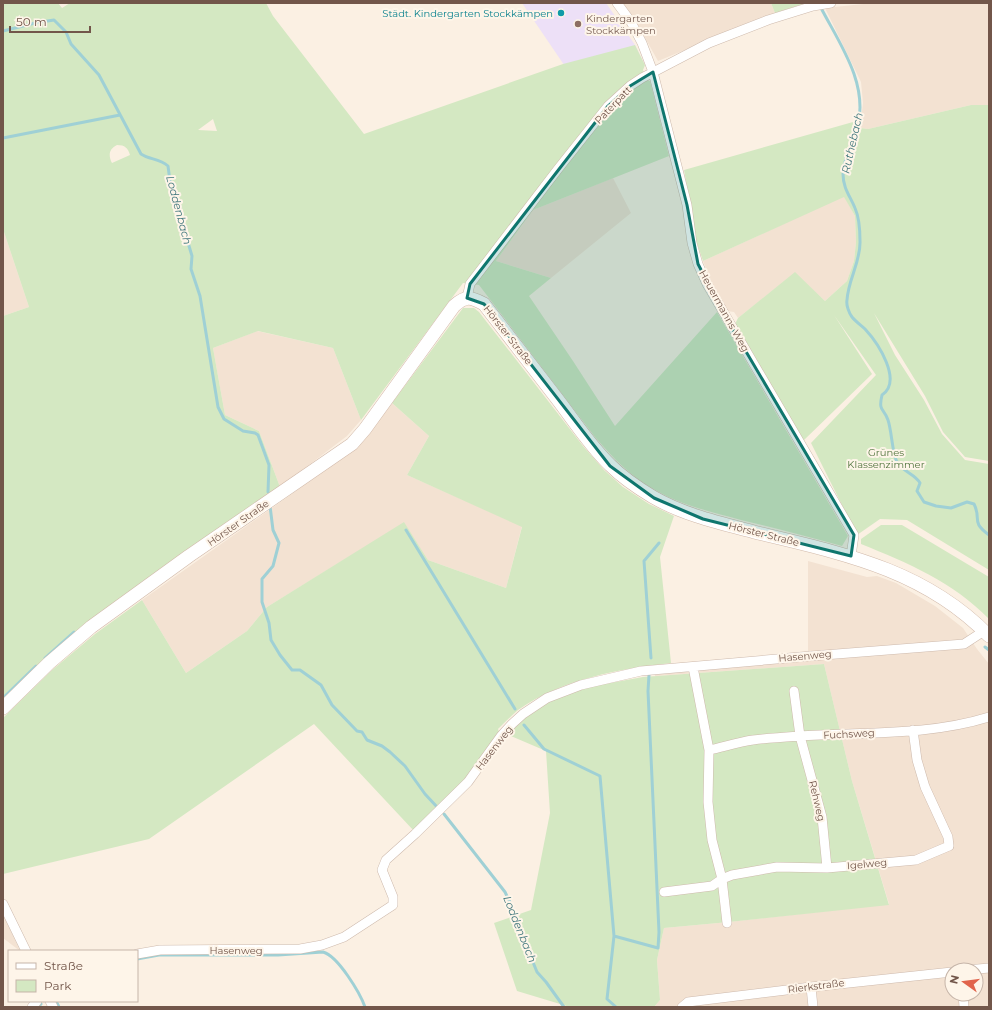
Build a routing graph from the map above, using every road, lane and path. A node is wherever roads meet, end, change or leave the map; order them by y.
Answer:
1 (618, 3) edge
2 (829, 3) edge
3 (653, 72) junction
4 (467, 298) junction
5 (851, 556) junction
6 (987, 634) edge
7 (693, 667) junction
8 (794, 691) dead end
9 (3, 708) edge
10 (989, 717) edge
11 (913, 730) junction
12 (800, 736) junction
13 (709, 750) junction
14 (827, 868) junction
15 (722, 879) junction
16 (664, 892) dead end
17 (3, 904) edge
18 (727, 923) dead end
19 (26, 950) edge
20 (138, 954) edge
21 (944, 973) edge
22 (811, 987) junction
23 (682, 1007) edge
24 (813, 1007) edge

1 - 3 street, Heuermanns Weg
2 - 3 street, Paterpatt
3 - 4 street, Paterpatt
3 - 5 street, Heuermanns Weg
4 - 5 street, Hörster Straße
4 - 9 street, Hörster Straße
5 - 6 street, Hörster Straße
6 - 7 street, Hasenweg
7 - 13 street
7 - 20 street, Hasenweg
8 - 12 street, Rehweg
10 - 11 street, Fuchsweg
11 - 12 street, Fuchsweg
11 - 14 street, Igelweg
12 - 13 street, Fuchsweg
12 - 14 street, Rehweg
13 - 15 street
14 - 15 street, Igelweg
15 - 16 street, Igelweg
15 - 18 street
17 - 19 street
21 - 22 street, Rierkstraße
22 - 23 street, Rierkstraße
22 - 24 street

